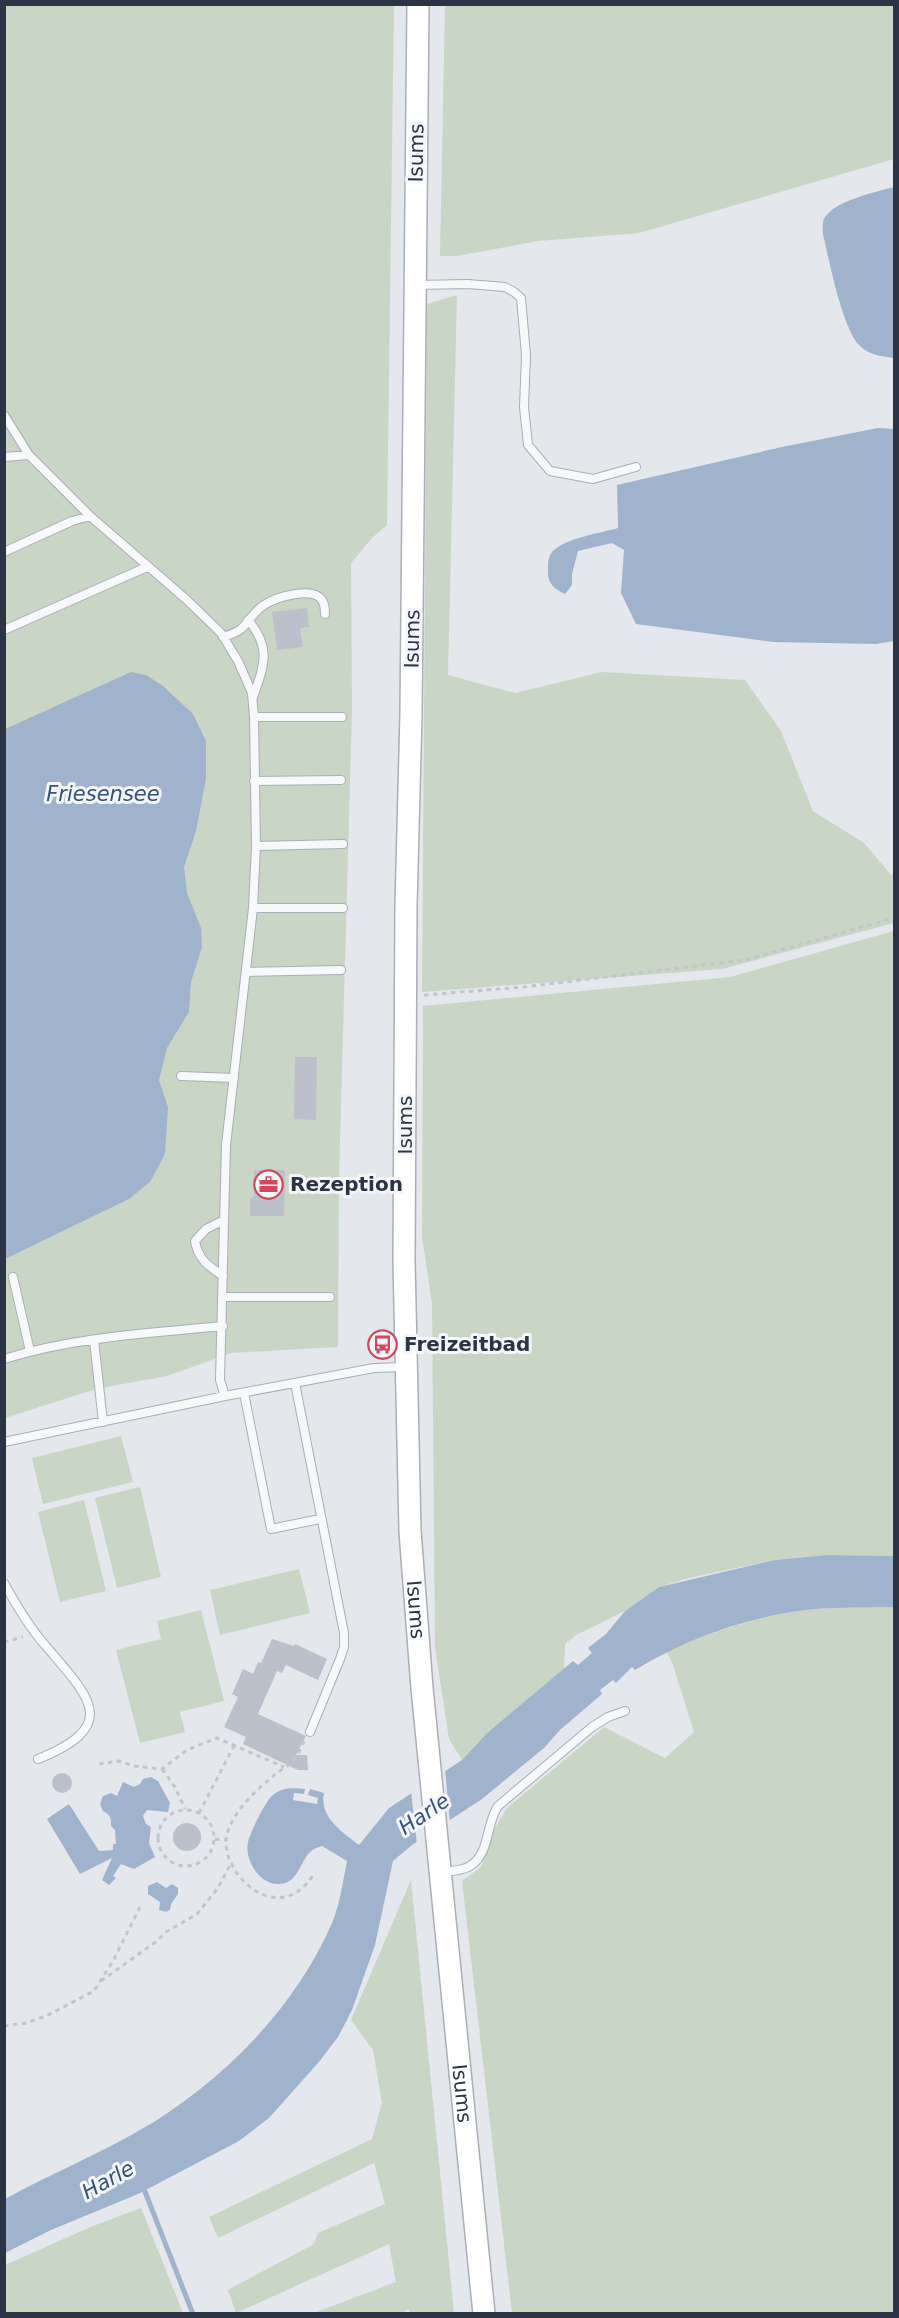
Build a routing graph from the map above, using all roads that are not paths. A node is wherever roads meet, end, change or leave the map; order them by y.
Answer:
1 (418, 4) edge
2 (415, 285) junction
3 (4, 415) edge
4 (29, 455) junction
5 (4, 457) edge
6 (636, 467) dead end
7 (90, 516) junction
8 (4, 552) edge
9 (147, 567) junction
10 (325, 614) dead end
11 (248, 620) junction
12 (4, 630) edge
13 (223, 637) junction
14 (252, 699) junction
15 (254, 717) junction
16 (342, 717) dead end
17 (341, 780) dead end
18 (255, 781) junction
19 (343, 844) dead end
20 (256, 846) junction
21 (253, 908) junction
22 (343, 908) dead end
23 (341, 970) dead end
24 (246, 972) junction
25 (181, 1076) dead end
26 (234, 1078) junction
27 (225, 1220) junction
28 (224, 1276) junction
29 (13, 1277) dead end
30 (223, 1297) junction
31 (330, 1297) dead end
32 (223, 1326) junction
33 (94, 1340) junction
34 (30, 1351) junction
35 (4, 1359) edge
36 (406, 1366) junction
37 (295, 1383) junction
38 (244, 1393) junction
39 (225, 1396) junction
40 (103, 1422) junction
41 (4, 1442) edge
42 (320, 1519) junction
43 (4, 1583) edge
44 (625, 1712) dead end
45 (310, 1732) road end
46 (38, 1759) dead end
47 (438, 1863) junction
48 (484, 2313) edge

1 - 2 main road, Isums
2 - 6 lane
2 - 36 main road, Isums
3 - 4 lane
4 - 5 lane
4 - 7 lane
7 - 8 lane
7 - 9 lane
9 - 12 lane
9 - 13 lane
10 - 11 lane
11 - 13 lane
11 - 14 lane
13 - 14 lane
14 - 15 lane
15 - 16 lane
15 - 18 lane
17 - 18 lane
18 - 20 lane
19 - 20 lane
20 - 21 lane
21 - 22 lane
21 - 24 lane
23 - 24 lane
24 - 26 lane
25 - 26 lane
26 - 27 lane
27 - 28 lane
27 - 28 lane
28 - 30 lane
29 - 34 lane
30 - 31 lane
30 - 32 lane
32 - 33 lane
32 - 39 lane
33 - 34 lane
33 - 40 lane
34 - 35 lane
36 - 37 lane
36 - 47 main road, Isums
37 - 38 lane
37 - 42 lane
38 - 39 lane
38 - 42 lane
39 - 40 lane
40 - 41 lane
42 - 45 lane
43 - 46 lane
44 - 47 lane
47 - 48 main road, Isums

